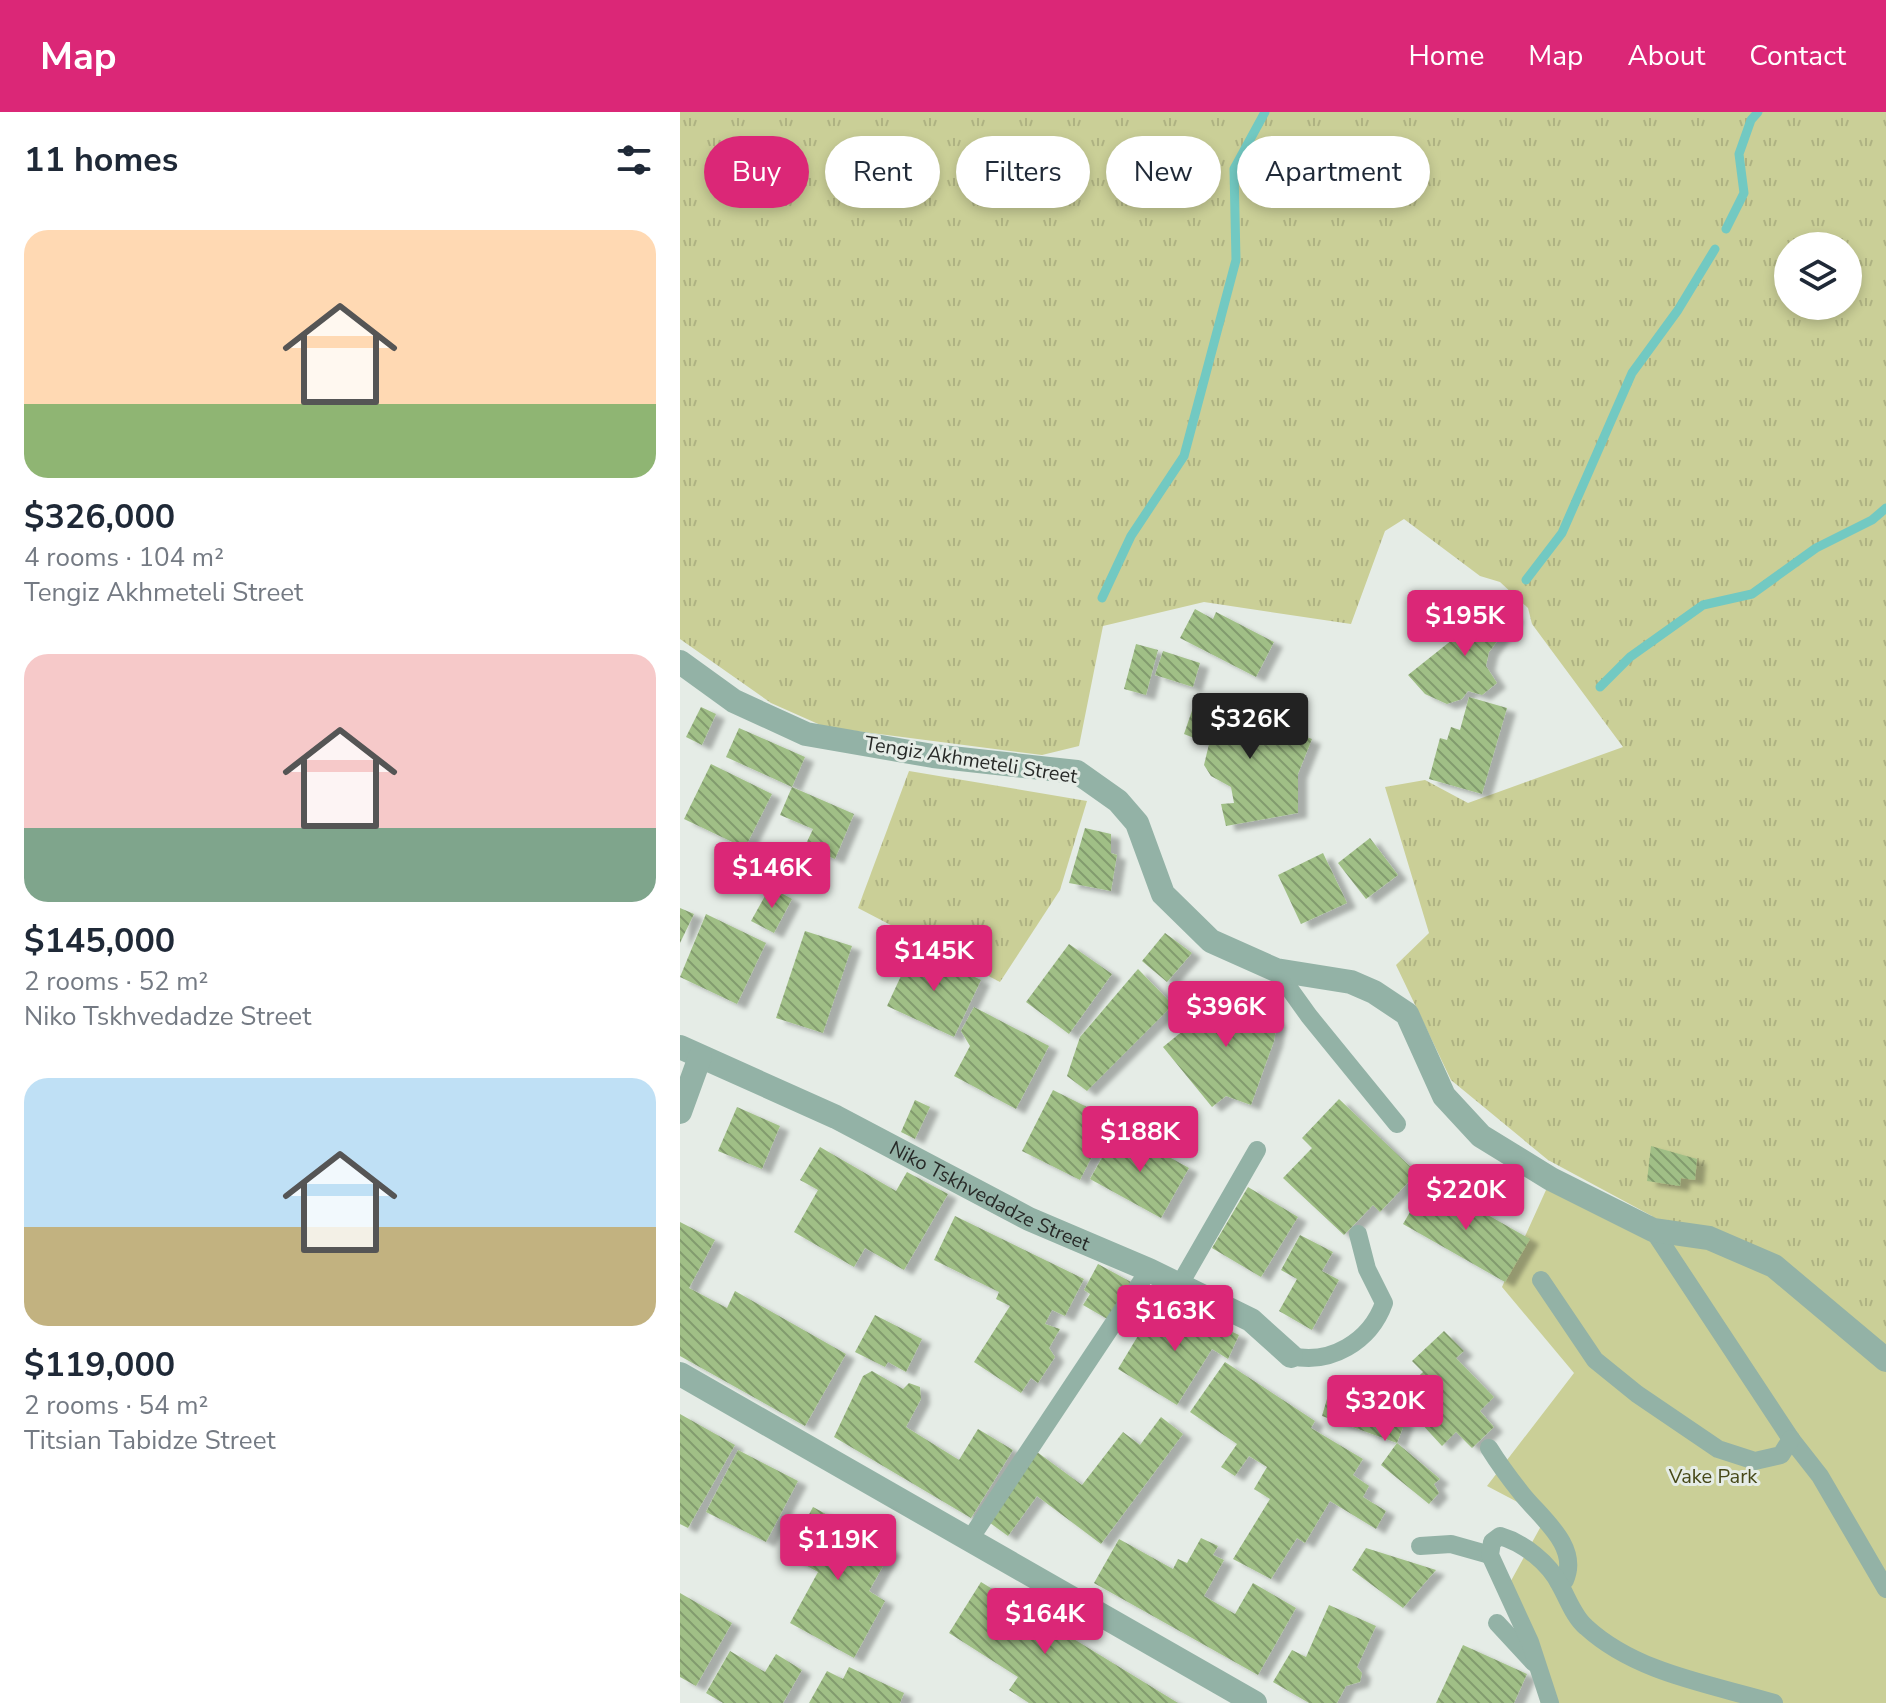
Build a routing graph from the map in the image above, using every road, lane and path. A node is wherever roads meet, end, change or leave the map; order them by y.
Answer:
1 (680, 662) edge
2 (1276, 970) junction
3 (690, 1052) edge
4 (680, 1112) edge
5 (1397, 1124) dead end
6 (1257, 1150) dead end
7 (1653, 1230) junction
8 (1358, 1234) dead end
9 (1149, 1270) junction
10 (1541, 1280) dead end
11 (1180, 1284) junction
12 (1291, 1356) joint
13 (1886, 1360) edge
14 (680, 1374) edge
15 (1791, 1439) junction
16 (1489, 1448) dead end
17 (970, 1539) junction
18 (1420, 1546) dead end
19 (1490, 1555) junction
20 (1558, 1581) junction
21 (1886, 1589) edge
22 (1497, 1623) dead end
23 (1539, 1668) junction
24 (1255, 1703) edge
25 (1550, 1703) edge
26 (1774, 1703) edge

1 - 2 street, Tengiz Akhmeteli Street
2 - 5 lane
2 - 7 street, Tengiz Akhmeteli Street
3 - 4 street
3 - 9 street, Niko Tskhvedadze Street
6 - 11 lane
7 - 13 street, Tengiz Akhmeteli Street
7 - 15 lane
8 - 12 lane, Niko Tskhvedadze Street
9 - 11 street, Niko Tskhvedadze Street
9 - 17 lane
10 - 15 lane
11 - 12 street, Niko Tskhvedadze Street
14 - 17 street
15 - 21 lane
16 - 20 lane
17 - 24 street
18 - 19 lane
19 - 20 lane
19 - 23 lane
20 - 26 lane
22 - 23 lane
23 - 25 lane

